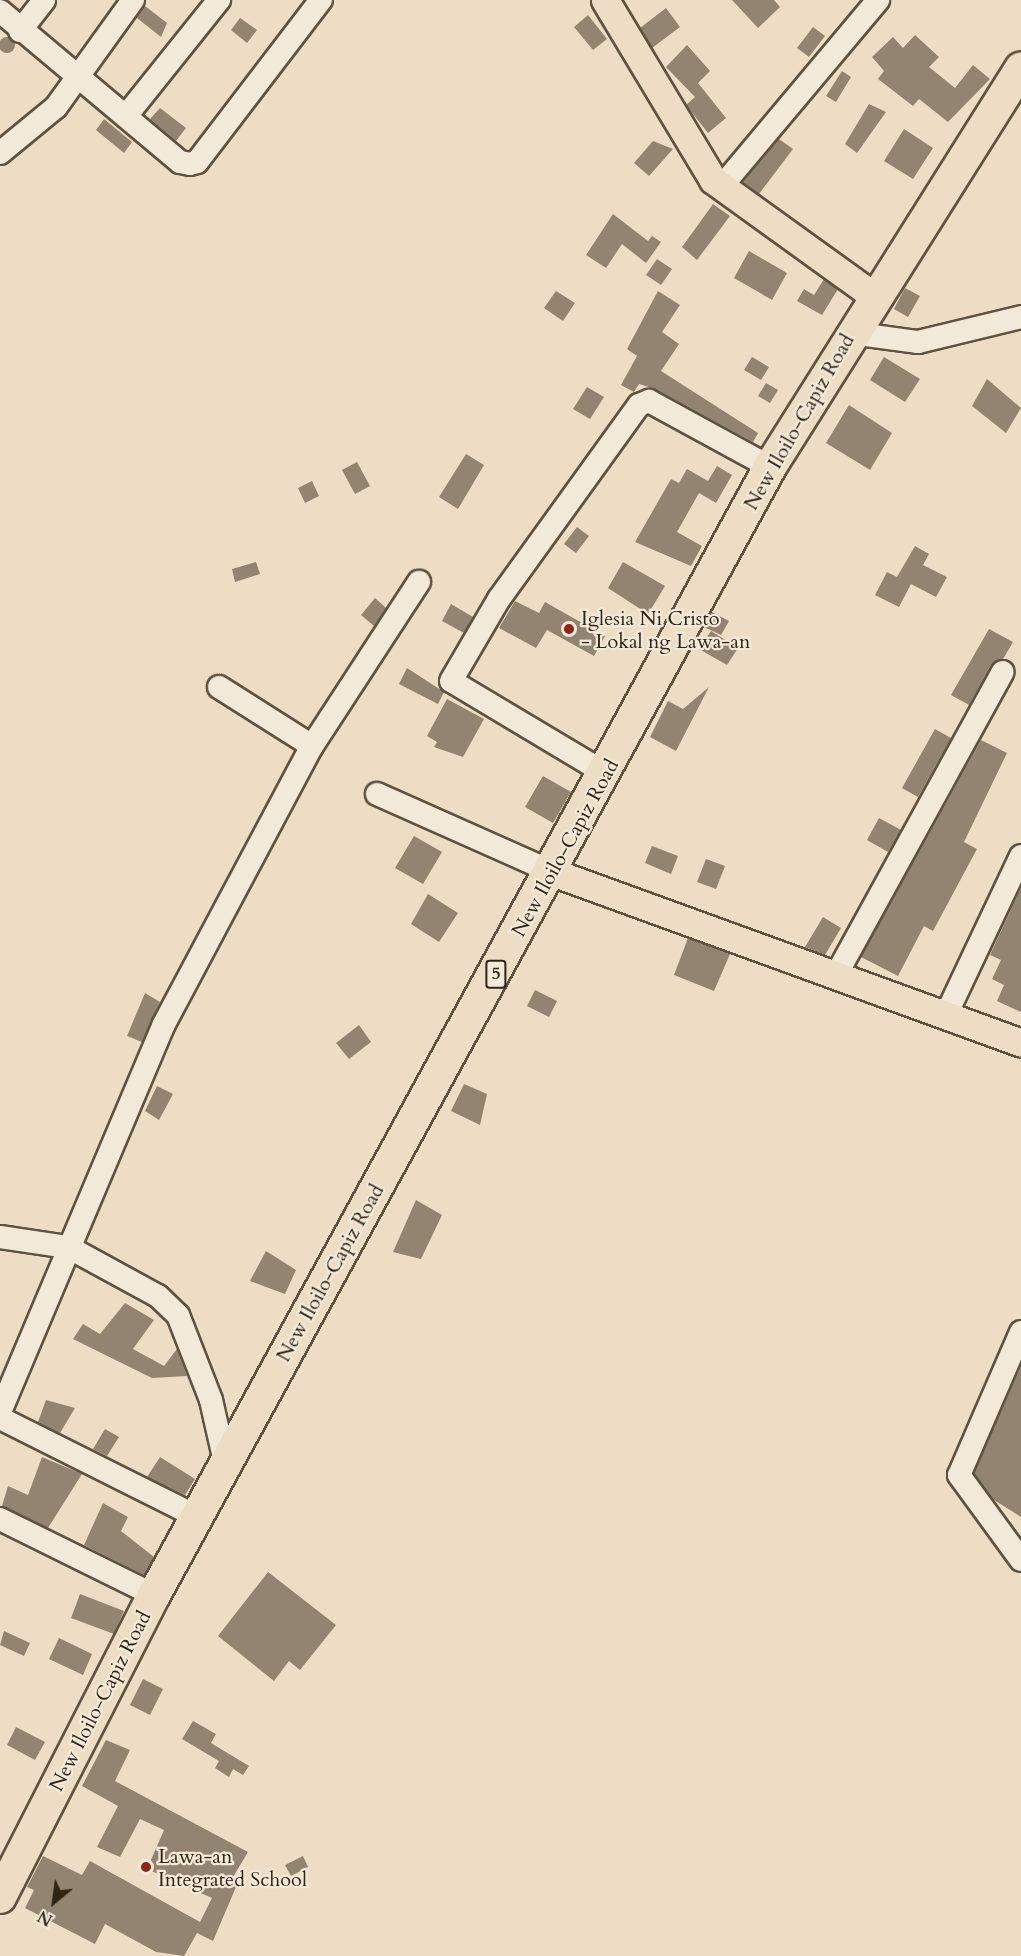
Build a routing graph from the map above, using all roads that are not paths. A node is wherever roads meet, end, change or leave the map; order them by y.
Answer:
1 (44, 0) edge
2 (133, 0) edge
3 (219, 0) edge
4 (321, 0) edge
5 (605, 0) edge
6 (878, 0) edge
7 (0, 11) edge
8 (20, 31) junction
9 (1021, 69) edge
10 (76, 76) junction
11 (126, 116) junction
12 (0, 153) edge
13 (722, 186) junction
14 (874, 296) junction
15 (1021, 317) edge
16 (851, 333) junction
17 (770, 467) junction
18 (419, 582) dead end
19 (1003, 672) dead end
20 (219, 687) dead end
21 (312, 746) junction
22 (605, 773) junction
23 (377, 794) dead end
24 (1021, 856) edge
25 (552, 872) junction
26 (835, 977) junction
27 (945, 1017) junction
28 (1021, 1043) edge
29 (0, 1237) edge
30 (68, 1247) junction
31 (1021, 1332) edge
32 (0, 1412) edge
33 (0, 1418) edge
34 (225, 1462) junction
35 (198, 1517) junction
36 (0, 1519) edge
37 (1021, 1560) edge
38 (154, 1595) junction
39 (0, 1897) edge

1 - 8 street
2 - 10 street
3 - 11 street
4 - 11 street
5 - 13 main road
6 - 13 street
7 - 8 street
8 - 10 street
9 - 14 highway, New Iloilo-Capiz Road / 5
10 - 11 street
10 - 12 street
13 - 14 main road
14 - 16 highway, New Iloilo-Capiz Road / 5
15 - 16 street
16 - 17 highway, New Iloilo-Capiz Road / 5
17 - 22 highway, New Iloilo-Capiz Road / 5
17 - 22 street
18 - 21 street
19 - 26 street
20 - 21 street
21 - 30 street
22 - 25 highway, New Iloilo-Capiz Road / 5
23 - 25 street
24 - 27 street
25 - 26 main road
25 - 34 highway, New Iloilo-Capiz Road / 5
26 - 27 main road
27 - 28 main road
29 - 30 street
30 - 32 street
30 - 34 street
31 - 37 street
33 - 35 street
34 - 35 highway, New Iloilo-Capiz Road / 5
35 - 38 highway, New Iloilo-Capiz Road / 5
36 - 38 street
38 - 39 highway, New Iloilo-Capiz Road / 5

